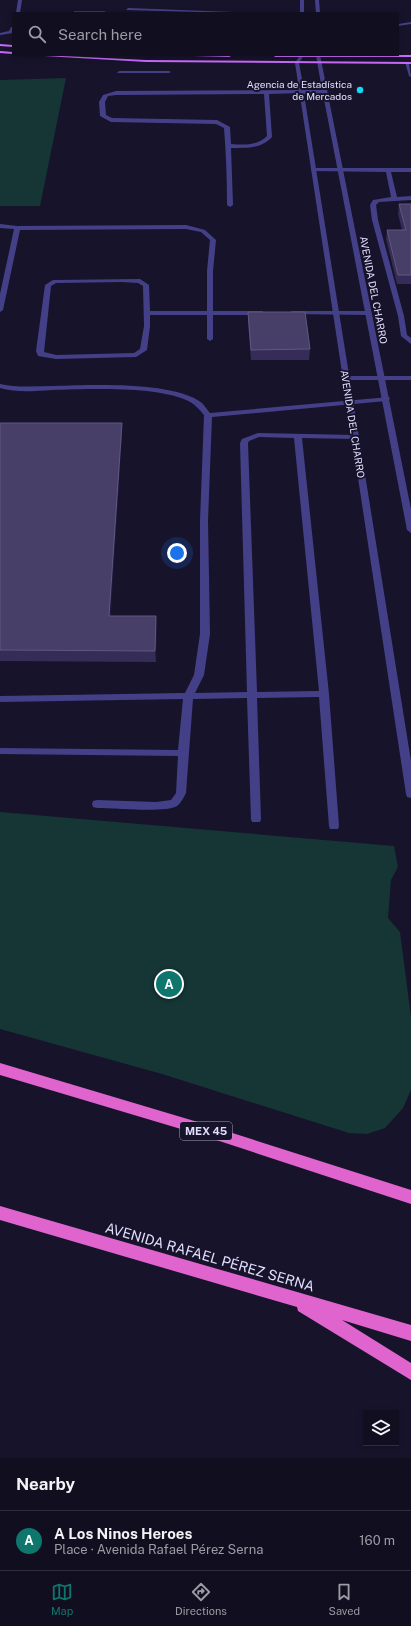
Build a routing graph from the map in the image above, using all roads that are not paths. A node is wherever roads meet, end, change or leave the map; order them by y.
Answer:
1 (20, 0) edge
2 (302, 0) edge
3 (317, 0) edge
4 (128, 9) dead end
5 (18, 12) edge
6 (207, 12) edge
7 (302, 12) edge
8 (318, 12) edge
9 (411, 23) edge
10 (399, 25) edge
11 (12, 30) edge
12 (0, 34) edge
13 (0, 45) edge
14 (12, 46) edge
15 (0, 52) edge
16 (12, 53) edge
17 (69, 56) edge
18 (301, 56) edge
19 (308, 56) edge
20 (405, 56) junction
21 (411, 56) edge
22 (319, 58) edge
23 (146, 61) junction
24 (297, 63) junction
25 (409, 63) edge
26 (119, 72) dead end
27 (142, 72) junction
28 (169, 72) dead end
29 (411, 76) edge
30 (266, 92) junction
31 (302, 92) junction
32 (325, 92) junction
33 (227, 146) junction
34 (340, 169) junction
35 (313, 170) junction
36 (388, 170) junction
37 (411, 170) edge
38 (394, 198) junction
39 (411, 198) edge
40 (230, 205) dead end
41 (0, 226) edge
42 (17, 228) junction
43 (0, 310) edge
44 (336, 312) junction
45 (369, 312) junction
46 (146, 313) junction
47 (210, 313) junction
48 (272, 313) edge
49 (288, 313) edge
50 (210, 339) dead end
51 (411, 342) edge
52 (346, 378) junction
53 (381, 378) junction
54 (411, 378) edge
55 (0, 386) edge
56 (386, 399) junction
57 (349, 402) junction
58 (208, 415) junction
59 (298, 436) junction
60 (355, 437) junction
61 (411, 530) edge
62 (324, 694) junction
63 (253, 695) junction
64 (188, 697) junction
65 (0, 699) edge
66 (0, 751) edge
67 (183, 753) junction
68 (411, 794) edge
69 (97, 804) dead end
70 (256, 819) dead end
71 (334, 826) dead end
72 (0, 1069) edge
73 (410, 1194) edge
74 (0, 1213) edge
75 (291, 1298) junction
76 (411, 1334) edge
77 (411, 1372) edge

1 - 5 street
2 - 7 street
3 - 8 street
4 - 6 street
9 - 10 street
11 - 12 street
13 - 14 main road
15 - 16 main road
17 - 23 main road
18 - 24 street
19 - 22 main road
20 - 21 main road
20 - 22 main road
20 - 25 main road
22 - 24 main road
22 - 25 main road
22 - 32 street, AVENIDA DEL CHARRO
23 - 24 main road
23 - 27 street
24 - 31 street, AVENIDA DEL CHARRO
25 - 29 street
26 - 27 street
27 - 28 street
30 - 31 street
30 - 33 street
30 - 33 street
31 - 32 street
31 - 35 street, AVENIDA DEL CHARRO
32 - 34 street, AVENIDA DEL CHARRO
33 - 40 street
34 - 35 street
34 - 36 street
34 - 45 street, AVENIDA DEL CHARRO
35 - 44 street, AVENIDA DEL CHARRO
36 - 37 street
36 - 38 street
38 - 39 street
38 - 51 street
41 - 42 street
42 - 43 street
42 - 47 street
44 - 45 street
44 - 49 street
44 - 52 street, AVENIDA DEL CHARRO
45 - 53 street, AVENIDA DEL CHARRO
46 - 46 street
46 - 47 street
47 - 48 street
47 - 50 street
52 - 53 street
52 - 57 street, AVENIDA DEL CHARRO
53 - 54 street
53 - 56 street, AVENIDA DEL CHARRO
55 - 58 street
56 - 57 street
56 - 61 street, AVENIDA DEL CHARRO
57 - 58 street
57 - 60 street, AVENIDA DEL CHARRO
58 - 64 street
59 - 60 street
59 - 62 street
59 - 63 street
60 - 68 street, AVENIDA DEL CHARRO
62 - 63 street
62 - 71 street
63 - 64 street
63 - 70 street
64 - 65 street
64 - 67 street
66 - 67 street
67 - 69 street
72 - 73 highway, MEX 45
74 - 75 highway, AVENIDA RAFAEL PÉREZ SERNA
75 - 76 highway, AVENIDA RAFAEL PÉREZ SERNA
75 - 77 highway

